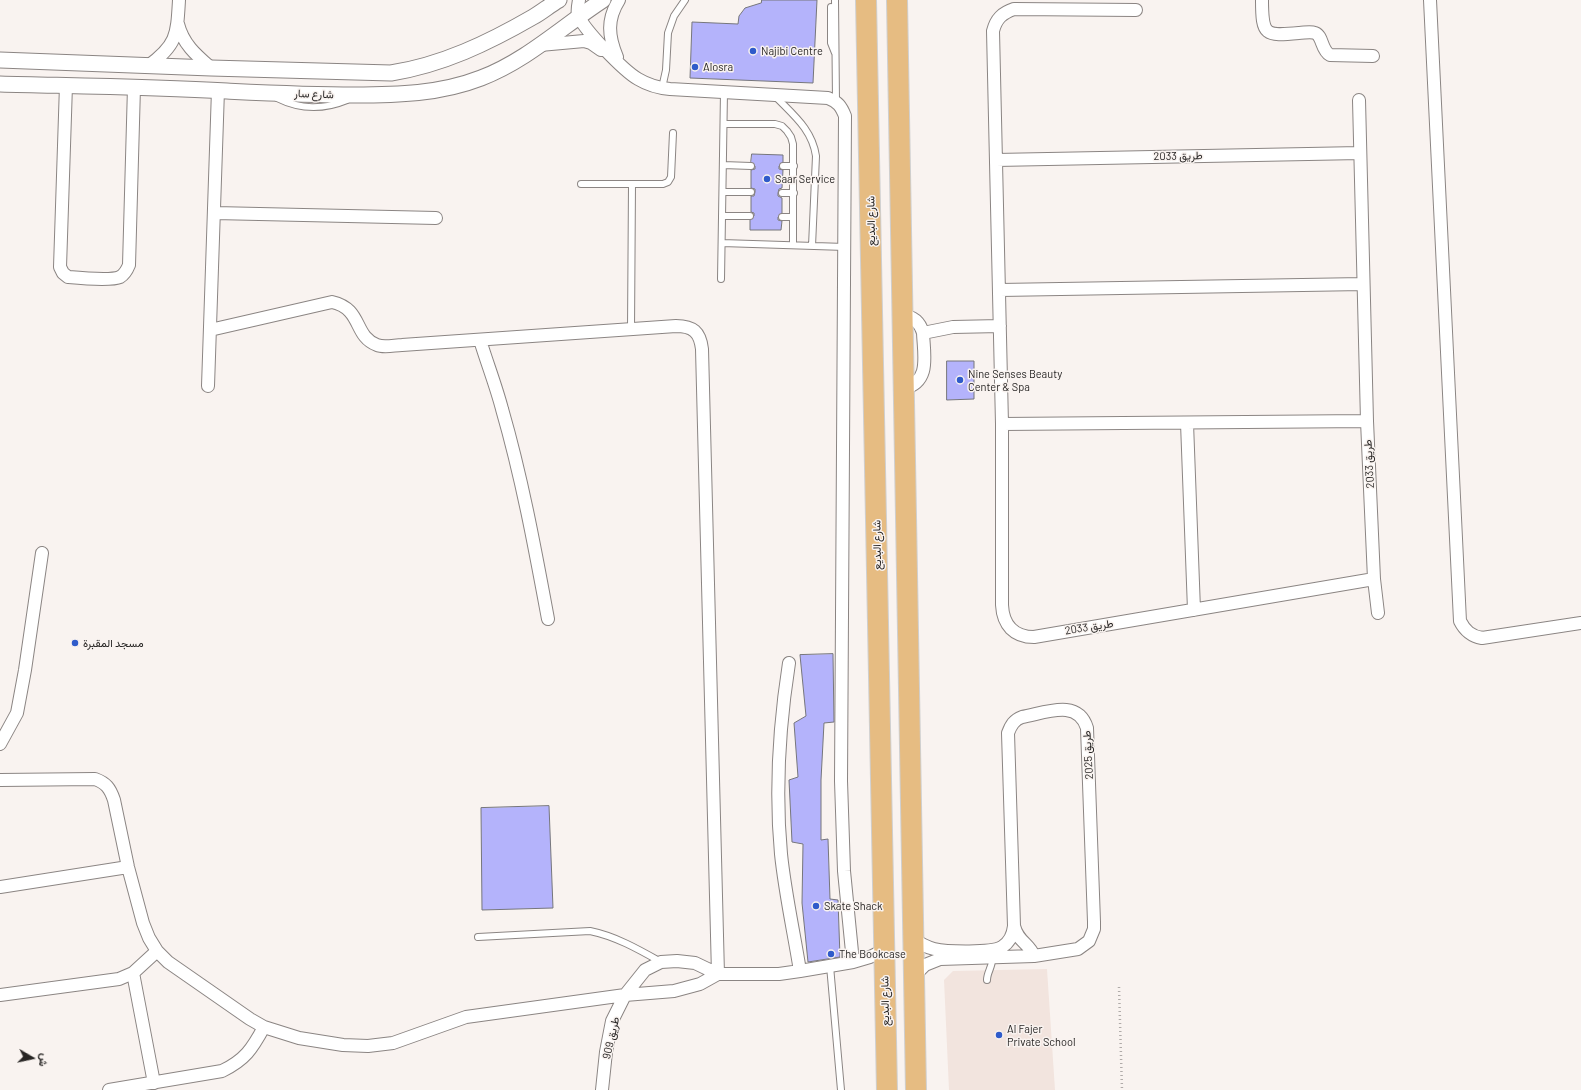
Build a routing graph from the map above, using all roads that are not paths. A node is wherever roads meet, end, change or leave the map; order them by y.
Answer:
1 (179, 0) edge
2 (558, 0) edge
3 (579, 0) edge
4 (603, 0) edge
5 (619, 0) edge
6 (685, 0) edge
7 (831, 0) edge
8 (835, 0) edge
9 (866, 0) edge
10 (897, 0) edge
11 (1262, 0) edge
12 (1430, 0) edge
13 (1065, 5) edge
14 (1136, 10) dead end
15 (578, 16) junction
16 (178, 23) junction
17 (539, 45) junction
18 (836, 54) junction
19 (0, 55) edge
20 (1373, 56) dead end
21 (0, 60) edge
22 (22, 61) junction
23 (619, 64) junction
24 (148, 66) junction
25 (211, 68) junction
26 (0, 84) edge
27 (66, 85) junction
28 (134, 87) junction
29 (662, 88) junction
30 (218, 90) junction
31 (724, 92) junction
32 (772, 94) junction
33 (1359, 100) dead end
34 (836, 101) junction
35 (724, 124) junction
36 (673, 133) dead end
37 (1360, 153) junction
38 (996, 160) junction
39 (723, 166) junction
40 (751, 166) dead end
41 (783, 166) dead end
42 (794, 166) junction
43 (581, 184) dead end
44 (632, 184) junction
45 (723, 192) junction
46 (751, 192) dead end
47 (782, 193) dead end
48 (794, 193) junction
49 (215, 213) junction
50 (722, 216) junction
51 (750, 216) dead end
52 (782, 217) dead end
53 (793, 217) junction
54 (436, 218) dead end
55 (722, 243) junction
56 (793, 245) junction
57 (812, 246) junction
58 (845, 247) junction
59 (721, 279) dead end
60 (1363, 284) junction
61 (1000, 290) junction
62 (901, 315) junction
63 (1000, 326) junction
64 (631, 329) junction
65 (210, 330) junction
66 (923, 333) junction
67 (480, 340) junction
68 (208, 386) dead end
69 (903, 389) junction
70 (1367, 421) junction
71 (1187, 423) junction
72 (1002, 424) junction
73 (42, 553) dead end
74 (1374, 579) junction
75 (1194, 610) junction
76 (1378, 613) dead end
77 (548, 619) dead end
78 (1581, 623) edge
79 (789, 663) dead end
80 (0, 744) edge
81 (0, 780) edge
82 (128, 867) junction
83 (0, 888) edge
84 (1014, 926) junction
85 (478, 937) dead end
86 (912, 938) junction
87 (884, 950) junction
88 (157, 951) junction
89 (1034, 956) junction
90 (992, 958) junction
91 (661, 962) junction
92 (853, 962) junction
93 (830, 966) junction
94 (800, 972) junction
95 (133, 973) junction
96 (718, 974) junction
97 (913, 977) junction
98 (987, 980) dead end
99 (0, 995) edge
100 (625, 995) junction
101 (264, 1027) junction
102 (154, 1083) junction
103 (109, 1090) edge
104 (602, 1090) edge
105 (841, 1090) edge
106 (887, 1090) edge
107 (916, 1090) edge

1 - 16 street
2 - 25 street, شارع سار
3 - 15 street
4 - 15 street, شارع سار
5 - 23 street
6 - 29 lane
7 - 18 lane
8 - 18 lane
9 - 87 main road, شارع البديع
10 - 62 main road
11 - 20 street
12 - 78 street
13 - 14 street, طريق 2033
13 - 38 street, طريق 2033
15 - 17 street, شارع سار
15 - 23 street
16 - 24 street
16 - 25 street
17 - 23 street
17 - 30 street, شارع سار
18 - 34 lane
19 - 22 lane
21 - 22 street, شارع سار
22 - 24 street, شارع سار
23 - 29 street
24 - 25 street, شارع سار
26 - 27 street, شارع سار
27 - 28 street, شارع سار
27 - 28 street
28 - 30 street, شارع سار
29 - 31 street
30 - 49 street
31 - 32 street
31 - 35 lane
32 - 34 street
32 - 57 lane
33 - 37 street, طريق 2033
34 - 58 street
35 - 39 lane
35 - 42 lane
36 - 44 lane
37 - 38 street, طريق 2033
37 - 60 street, طريق 2033
38 - 61 street, طريق 2033
39 - 40 lane
39 - 45 lane
41 - 42 lane
42 - 48 lane
43 - 44 lane
44 - 64 lane
45 - 46 lane
45 - 50 lane
47 - 48 lane
48 - 53 lane
49 - 54 street
49 - 65 street
50 - 51 lane
50 - 55 lane
52 - 53 lane
53 - 56 lane
55 - 56 lane
55 - 59 lane
56 - 57 lane
57 - 58 lane
58 - 92 street
60 - 61 street
60 - 70 street, طريق 2033
61 - 63 street, طريق 2033
62 - 66 street
62 - 69 main road
63 - 66 street
63 - 72 street, طريق 2033
64 - 67 street
64 - 96 street
65 - 67 street
65 - 68 street
66 - 69 street
67 - 77 street
69 - 86 main road
70 - 71 street
70 - 74 street, طريق 2033
71 - 72 street
71 - 75 street
72 - 75 street, طريق 2033
73 - 80 street
74 - 75 street, طريق 2033
74 - 76 street, طريق 2033
79 - 94 street
81 - 82 street
82 - 83 street
82 - 88 street
84 - 86 street, طريق 2025
84 - 89 street, طريق 2025
84 - 89 street, طريق 2025
85 - 91 lane
86 - 97 main road
87 - 92 street
87 - 106 main road, شارع البديع
88 - 95 street
88 - 101 street
89 - 90 street, طريق 2025
90 - 97 street, طريق 2025
90 - 98 lane
91 - 96 street
91 - 100 street, طريق 909
92 - 93 street
93 - 94 street
93 - 105 lane
94 - 96 street
95 - 99 street
95 - 102 street
96 - 100 street
97 - 107 main road
100 - 101 street
100 - 104 street, طريق 909
101 - 102 street
102 - 103 street

